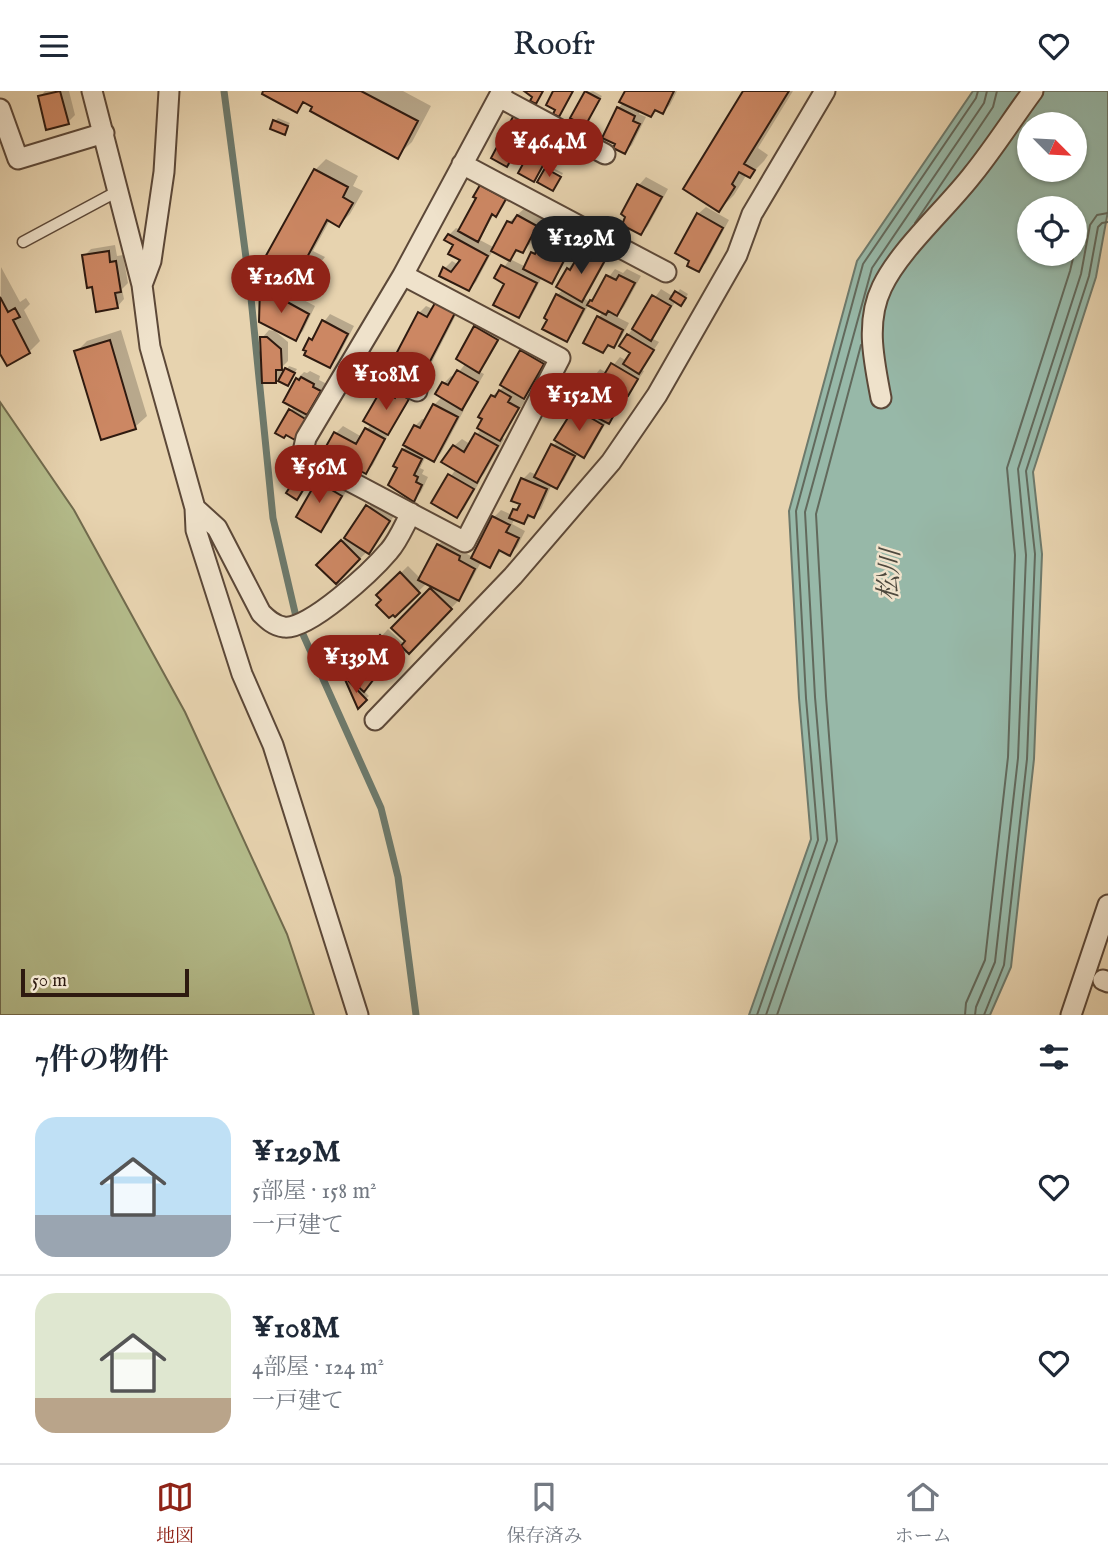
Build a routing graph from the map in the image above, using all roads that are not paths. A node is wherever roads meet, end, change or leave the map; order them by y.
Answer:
1 (92, 91) edge
2 (169, 91) edge
3 (825, 91) edge
4 (1033, 91) edge
5 (500, 94) edge
6 (0, 109) edge
7 (104, 133) junction
8 (606, 154) dead end
9 (462, 164) junction
10 (118, 191) junction
11 (23, 242) dead end
12 (666, 272) dead end
13 (403, 275) junction
14 (142, 285) junction
15 (353, 360) junction
16 (416, 391) dead end
17 (881, 398) dead end
18 (195, 507) junction
19 (411, 513) junction
20 (375, 720) dead end
21 (1108, 905) edge
22 (358, 1015) edge
23 (1071, 1015) edge

1 - 7 street
2 - 14 street
3 - 20 street
4 - 17 street
5 - 8 street
5 - 9 street
6 - 7 street
7 - 10 street
9 - 12 street
9 - 13 street
10 - 11 lane
10 - 14 street
13 - 15 street
13 - 19 street
14 - 18 street
15 - 16 street
15 - 19 street
18 - 19 street
18 - 22 street
21 - 23 street

